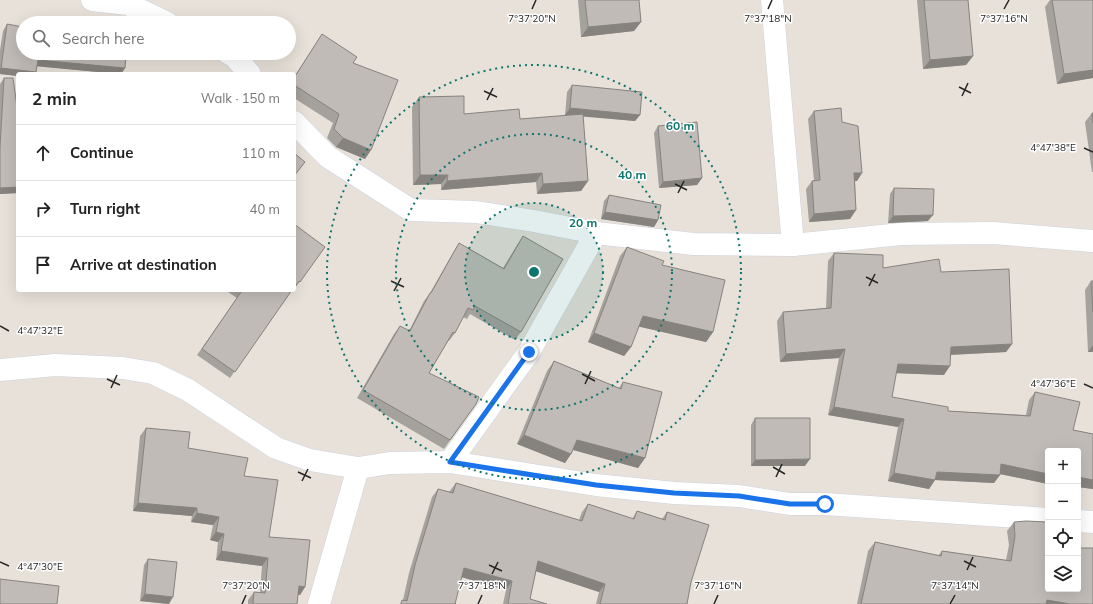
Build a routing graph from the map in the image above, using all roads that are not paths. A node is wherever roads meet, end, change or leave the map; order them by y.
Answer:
1 (92, 0) edge
2 (772, 0) edge
3 (153, 16) edge
4 (238, 60) edge
5 (248, 72) edge
6 (296, 124) edge
7 (596, 233) junction
8 (1093, 241) edge
9 (793, 246) junction
10 (0, 370) edge
11 (450, 462) junction
12 (358, 468) junction
13 (1045, 519) edge
14 (1081, 521) edge
15 (1093, 522) edge
16 (319, 604) edge

1 - 3 street
2 - 9 street
4 - 5 street
6 - 7 street
7 - 9 street
7 - 11 street
8 - 9 street
10 - 12 street
11 - 12 street
11 - 13 street
12 - 16 street
14 - 15 street

